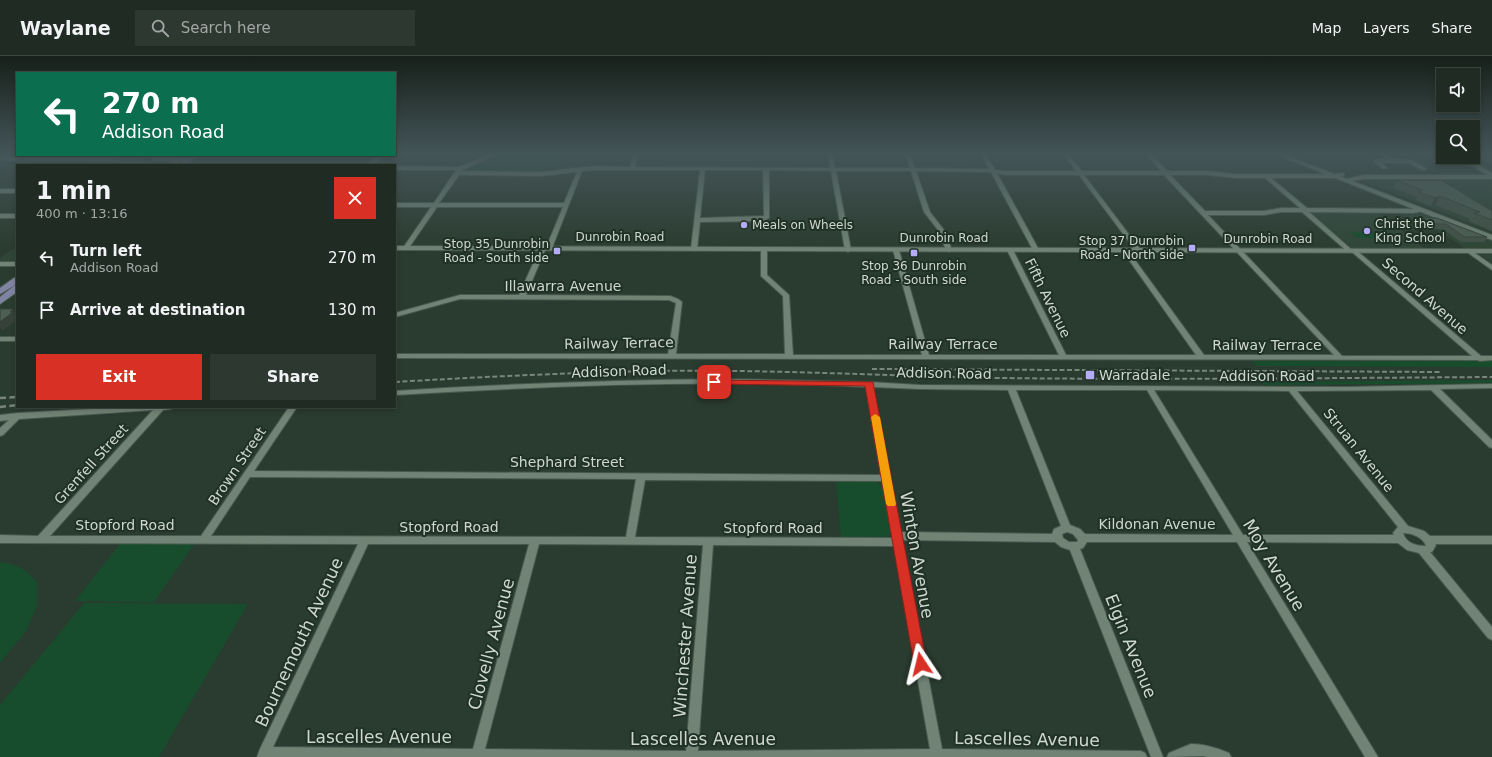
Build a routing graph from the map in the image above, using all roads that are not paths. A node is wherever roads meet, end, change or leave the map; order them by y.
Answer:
1 (449, 186) edge
2 (574, 186) edge
3 (701, 186) edge
4 (766, 186) edge
5 (836, 186) edge
6 (918, 186) edge
7 (1002, 186) edge
8 (1090, 186) edge
9 (1178, 186) edge
10 (1277, 186) edge
11 (1364, 186) edge
12 (1367, 186) edge
13 (0, 191) edge
14 (16, 191) edge
15 (396, 205) edge
16 (435, 205) junction
17 (566, 205) junction
18 (1304, 210) junction
19 (1420, 210) junction
20 (1204, 213) junction
21 (0, 216) edge
22 (16, 216) edge
23 (697, 220) junction
24 (1492, 233) edge
25 (1492, 238) edge
26 (396, 248) edge
27 (406, 248) junction
28 (546, 248) junction
29 (694, 249) junction
30 (764, 249) junction
31 (848, 250) junction
32 (896, 250) junction
33 (949, 250) junction
34 (1010, 250) junction
35 (1036, 250) junction
36 (1125, 250) junction
37 (1138, 250) junction
38 (1240, 251) junction
39 (1352, 251) junction
40 (1469, 251) junction
41 (1492, 251) edge
42 (0, 264) edge
43 (16, 264) edge
44 (1492, 268) edge
45 (16, 281) edge
46 (16, 289) edge
47 (16, 290) edge
48 (2, 291) edge
49 (521, 298) junction
50 (0, 301) edge
51 (396, 315) edge
52 (0, 339) edge
53 (16, 339) edge
54 (672, 355) junction
55 (396, 356) edge
56 (789, 356) junction
57 (926, 356) junction
58 (1064, 358) junction
59 (1202, 358) junction
60 (1340, 358) junction
61 (1480, 358) junction
62 (1492, 358) edge
63 (869, 384) junction
64 (1492, 386) edge
65 (1433, 387) junction
66 (1011, 388) junction
67 (1149, 388) junction
68 (1291, 389) junction
69 (396, 393) edge
70 (145, 408) edge
71 (160, 408) edge
72 (292, 408) edge
73 (18, 416) junction
74 (0, 418) edge
75 (0, 433) edge
76 (1492, 445) edge
77 (248, 474) junction
78 (641, 476) junction
79 (886, 478) junction
80 (1066, 528) junction
81 (1405, 529) junction
82 (1057, 538) junction
83 (1082, 538) junction
84 (0, 539) edge
85 (41, 539) junction
86 (1240, 539) junction
87 (1400, 539) junction
88 (202, 540) junction
89 (365, 540) junction
90 (898, 540) junction
91 (1428, 540) junction
92 (1492, 540) edge
93 (535, 541) junction
94 (630, 541) junction
95 (708, 542) junction
96 (1074, 547) junction
97 (1422, 550) junction
98 (1492, 635) edge
99 (477, 754) junction
100 (263, 755) edge
101 (937, 755) junction
102 (692, 757) edge
103 (1141, 757) edge
104 (1157, 757) edge
105 (1174, 757) edge
106 (1225, 757) edge
107 (1372, 757) edge

1 - 16 street
2 - 17 street
3 - 23 street
4 - 23 street
5 - 31 street
6 - 33 street
7 - 35 street
8 - 37 street
9 - 20 street
10 - 18 street, Second Avenue
11 - 19 street
12 - 24 street
13 - 14 street
15 - 16 street
16 - 17 street
16 - 27 street
17 - 28 street
18 - 19 street
18 - 20 street
18 - 39 street, Second Avenue
19 - 25 street
20 - 38 street
21 - 22 street
23 - 29 street
26 - 27 street, Dunrobin Road
27 - 28 street, Dunrobin Road
28 - 29 street, Dunrobin Road
28 - 49 street
29 - 30 street, Dunrobin Road
30 - 31 street, Dunrobin Road
30 - 56 street
31 - 32 street, Dunrobin Road
32 - 33 street, Dunrobin Road
32 - 57 street
33 - 34 street, Dunrobin Road
34 - 35 street, Dunrobin Road
34 - 58 street, Fifth Avenue
35 - 36 street, Dunrobin Road
36 - 37 street, Dunrobin Road
36 - 59 street
37 - 38 street, Dunrobin Road
38 - 39 street, Dunrobin Road
38 - 60 street
39 - 40 street, Dunrobin Road
39 - 61 street, Second Avenue
40 - 41 street, Dunrobin Road
40 - 44 street
42 - 43 street
45 - 48 main road
46 - 48 street
47 - 50 main road
49 - 51 street, Illawarra Avenue
49 - 54 street, Illawarra Avenue
52 - 53 street
54 - 55 street, Railway Terrace
54 - 56 street, Railway Terrace
56 - 57 street, Railway Terrace
57 - 58 street, Railway Terrace
58 - 59 street, Railway Terrace
59 - 60 street, Railway Terrace
60 - 61 street, Railway Terrace
61 - 62 street, Railway Terrace
63 - 66 street, Addison Road
63 - 69 street, Addison Road
63 - 79 street, Winton Avenue
64 - 65 street, Addison Road
65 - 68 street, Addison Road
65 - 76 street
66 - 67 street, Addison Road
66 - 80 street
67 - 68 street, Addison Road
67 - 86 street, Moy Avenue
68 - 81 street, Struan Avenue
70 - 73 street
71 - 85 street, Grenfell Street
72 - 77 street, Brown Street
73 - 74 street
73 - 75 street
77 - 78 street, Shephard Street
77 - 88 street, Brown Street
78 - 79 street, Shephard Street
78 - 94 street
79 - 90 street, Winton Avenue
80 - 82 street
80 - 83 street
81 - 87 street
81 - 91 street
82 - 90 street
82 - 96 street
83 - 86 street, Kildonan Avenue
83 - 96 street
84 - 85 street, Stopford Road
85 - 88 street, Stopford Road
86 - 87 street, Kildonan Avenue
86 - 107 street, Moy Avenue
87 - 97 street
88 - 89 street, Stopford Road
89 - 93 street, Stopford Road
89 - 100 street, Bournemouth Avenue
90 - 95 street, Stopford Road
90 - 101 street, Winton Avenue
91 - 92 street
91 - 97 street
93 - 94 street, Stopford Road
93 - 99 street, Clovelly Avenue
94 - 95 street, Stopford Road
95 - 102 street, Winchester Avenue
96 - 104 street, Elgin Avenue
97 - 98 street
99 - 100 street, Lascelles Avenue
99 - 102 street, Lascelles Avenue
101 - 102 street, Lascelles Avenue
101 - 103 street, Lascelles Avenue
105 - 106 street

